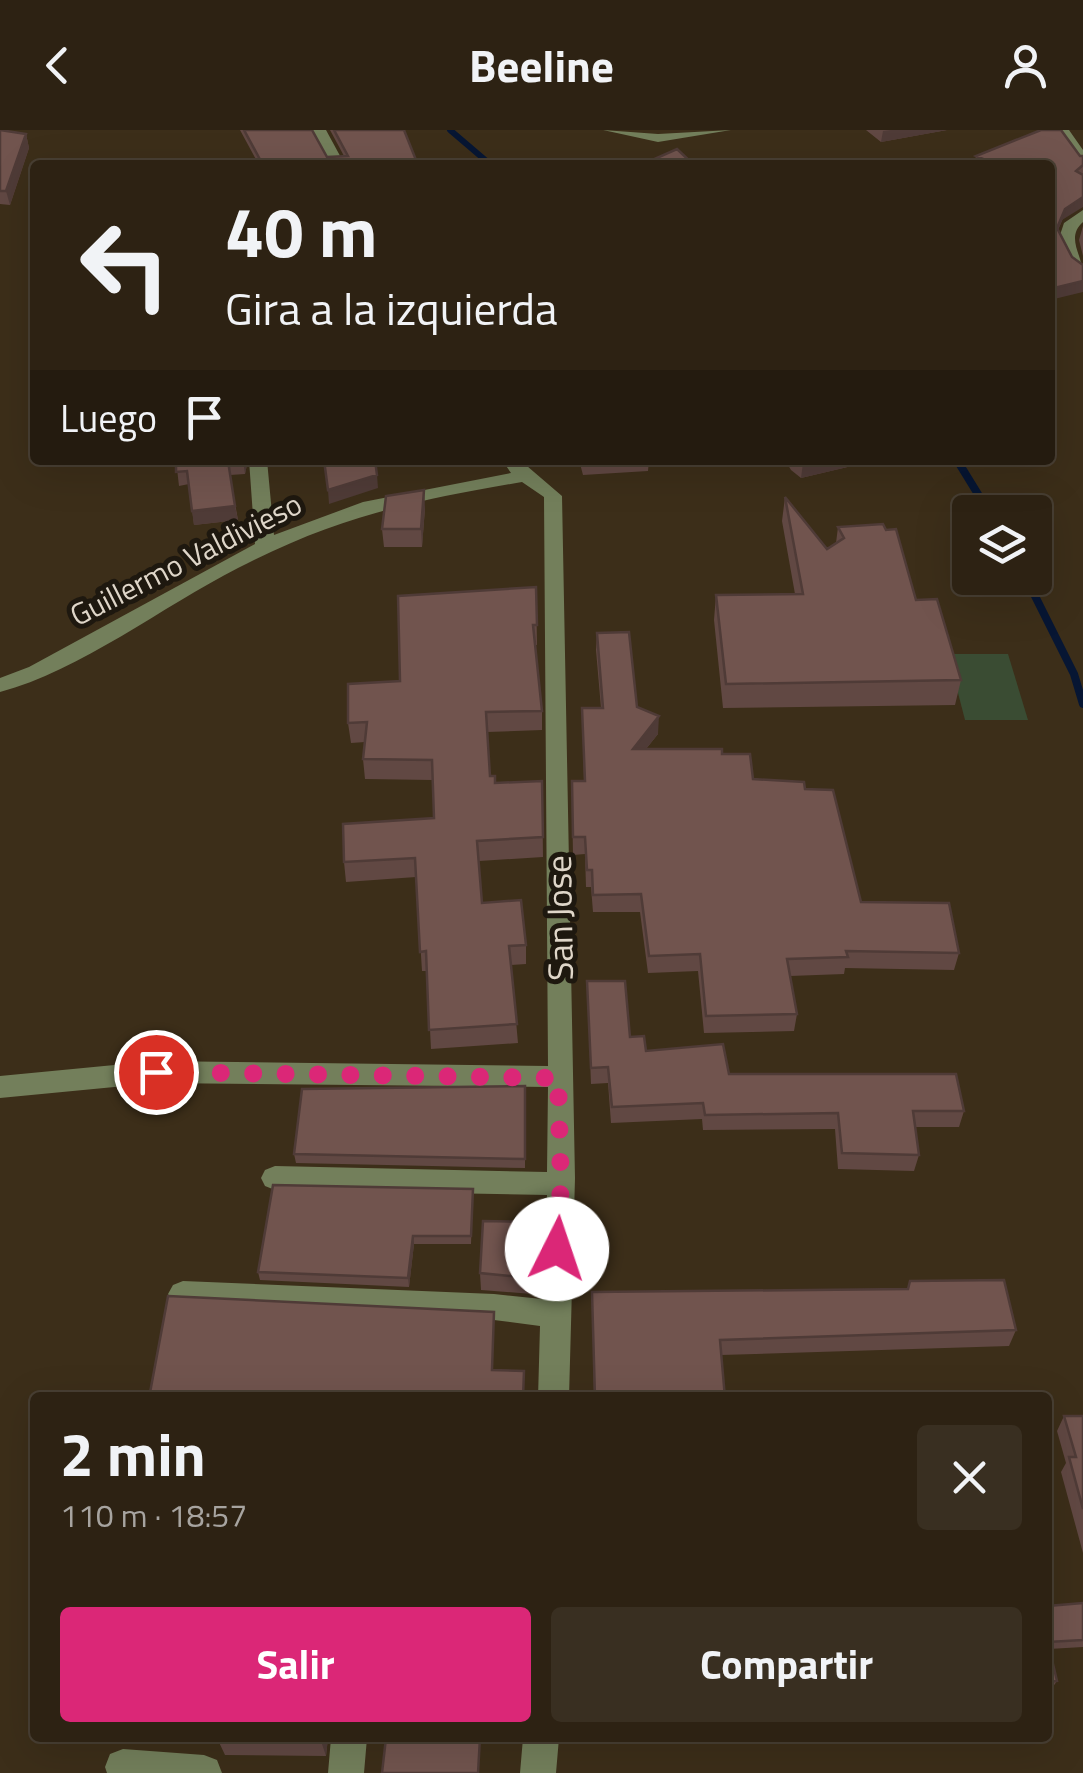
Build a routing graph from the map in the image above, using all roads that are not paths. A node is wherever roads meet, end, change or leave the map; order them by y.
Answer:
1 (320, 130) edge
2 (610, 130) edge
3 (724, 130) edge
4 (1062, 130) edge
5 (335, 160) edge
6 (1083, 160) edge
7 (1083, 215) edge
8 (1083, 270) edge
9 (258, 465) edge
10 (516, 468) edge
11 (265, 546) junction
12 (0, 686) edge
13 (558, 1078) junction
14 (0, 1087) edge
15 (274, 1178) dead end
16 (561, 1184) junction
17 (183, 1294) edge
18 (553, 1314) junction
19 (553, 1392) edge
20 (349, 1742) edge
21 (541, 1742) edge
22 (124, 1767) dead end
23 (204, 1773) edge
24 (346, 1773) edge
25 (538, 1773) edge

1 - 5 street
2 - 3 street
4 - 6 street
7 - 8 street
9 - 11 street
10 - 11 street, Guillermo Valdivieso
10 - 13 street, San Jose
11 - 12 street, Guillermo Valdivieso
13 - 14 street
13 - 16 street, San Jose
15 - 16 street
16 - 18 street, San Jose
17 - 18 street
18 - 19 street, San Jose
20 - 24 street
21 - 25 street
22 - 23 street

